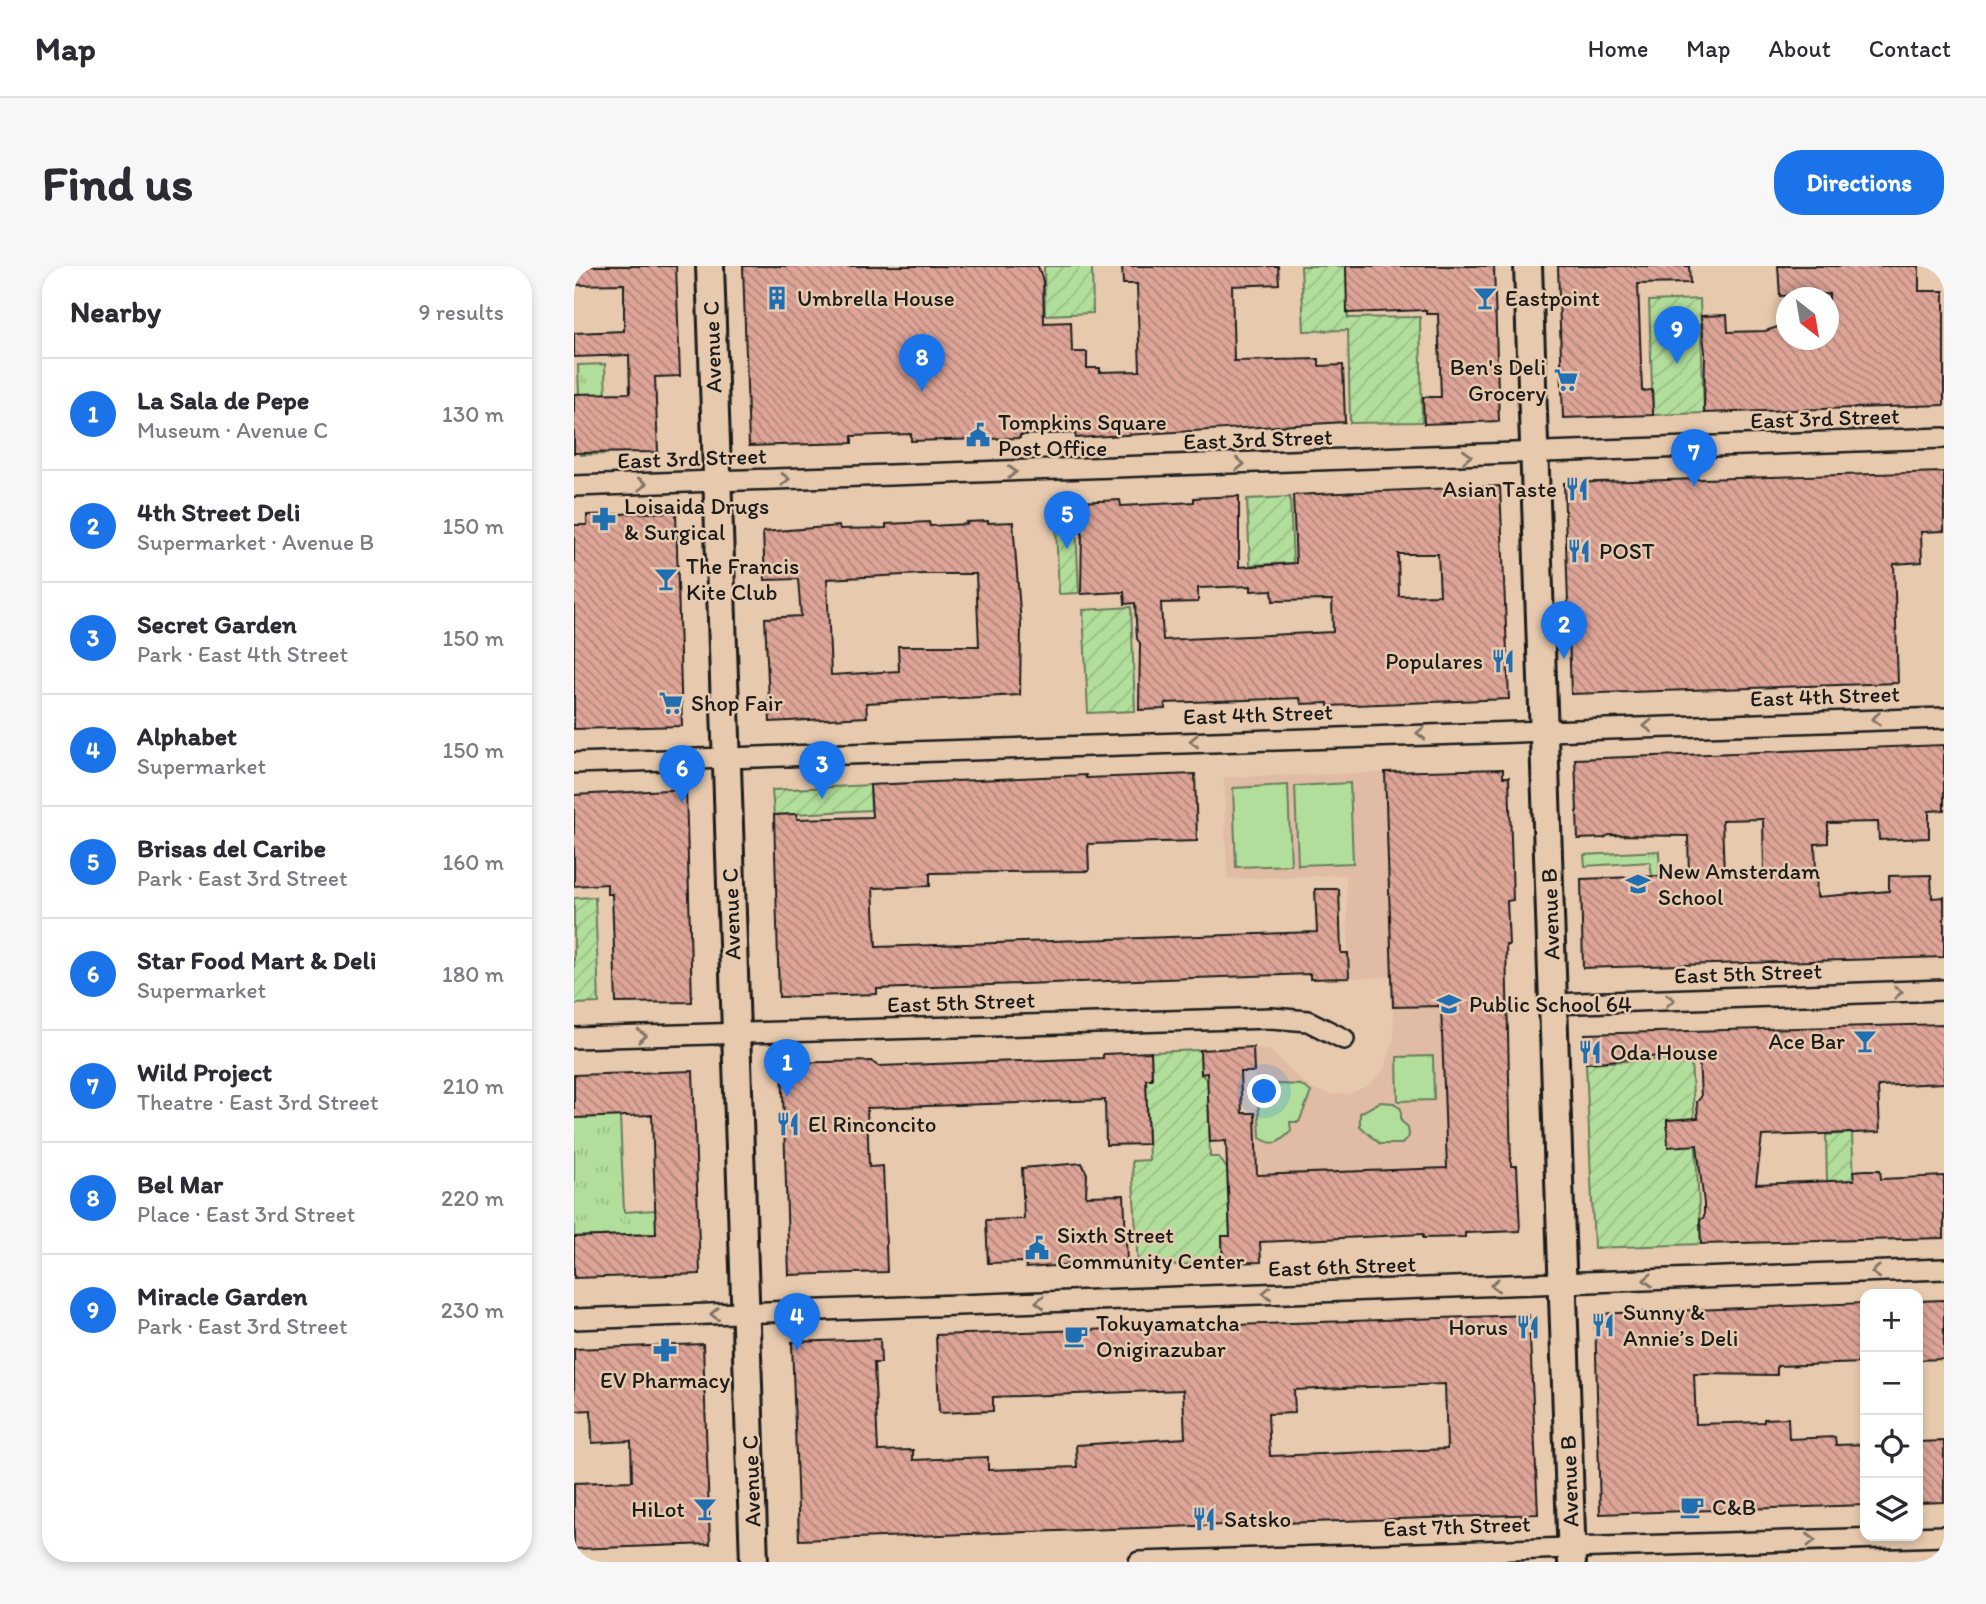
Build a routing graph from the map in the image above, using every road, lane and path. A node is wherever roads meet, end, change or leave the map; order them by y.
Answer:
1 (709, 266) edge
2 (1528, 266) edge
3 (1944, 438) edge
4 (1534, 453) junction
5 (717, 482) junction
6 (574, 486) edge
7 (1944, 718) edge
8 (1544, 729) junction
9 (726, 758) junction
10 (574, 763) edge
11 (1944, 990) edge
12 (1553, 1004) junction
13 (736, 1033) junction
14 (574, 1038) edge
15 (1344, 1039) dead end
16 (1944, 1269) edge
17 (1563, 1283) junction
18 (746, 1312) junction
19 (574, 1319) edge
20 (1944, 1536) edge
21 (1571, 1554) edge
22 (754, 1562) edge
23 (1139, 1562) edge

1 - 5 main road, Avenue C
2 - 4 main road, Avenue B
3 - 4 street, East 3rd Street
5 -> 4 street, East 3rd Street
4 - 8 main road, Avenue B
6 -> 5 street, East 3rd Street
5 - 9 main road, Avenue C
7 -> 8 street, East 4th Street
8 -> 9 street, East 4th Street
8 - 12 main road, Avenue B
9 - 10 street, East 4th Street
9 - 13 main road, Avenue C
12 -> 11 street, East 5th Street
12 - 17 main road, Avenue B
14 -> 13 street, East 5th Street
13 - 15 street, East 5th Street
13 - 18 main road, Avenue C
16 -> 17 street, East 6th Street
17 -> 18 street, East 6th Street
17 - 21 main road, Avenue B
18 -> 19 street, East 6th Street
18 - 22 main road, Avenue C
21 -> 20 street, East 7th Street
21 - 23 street, East 7th Street

